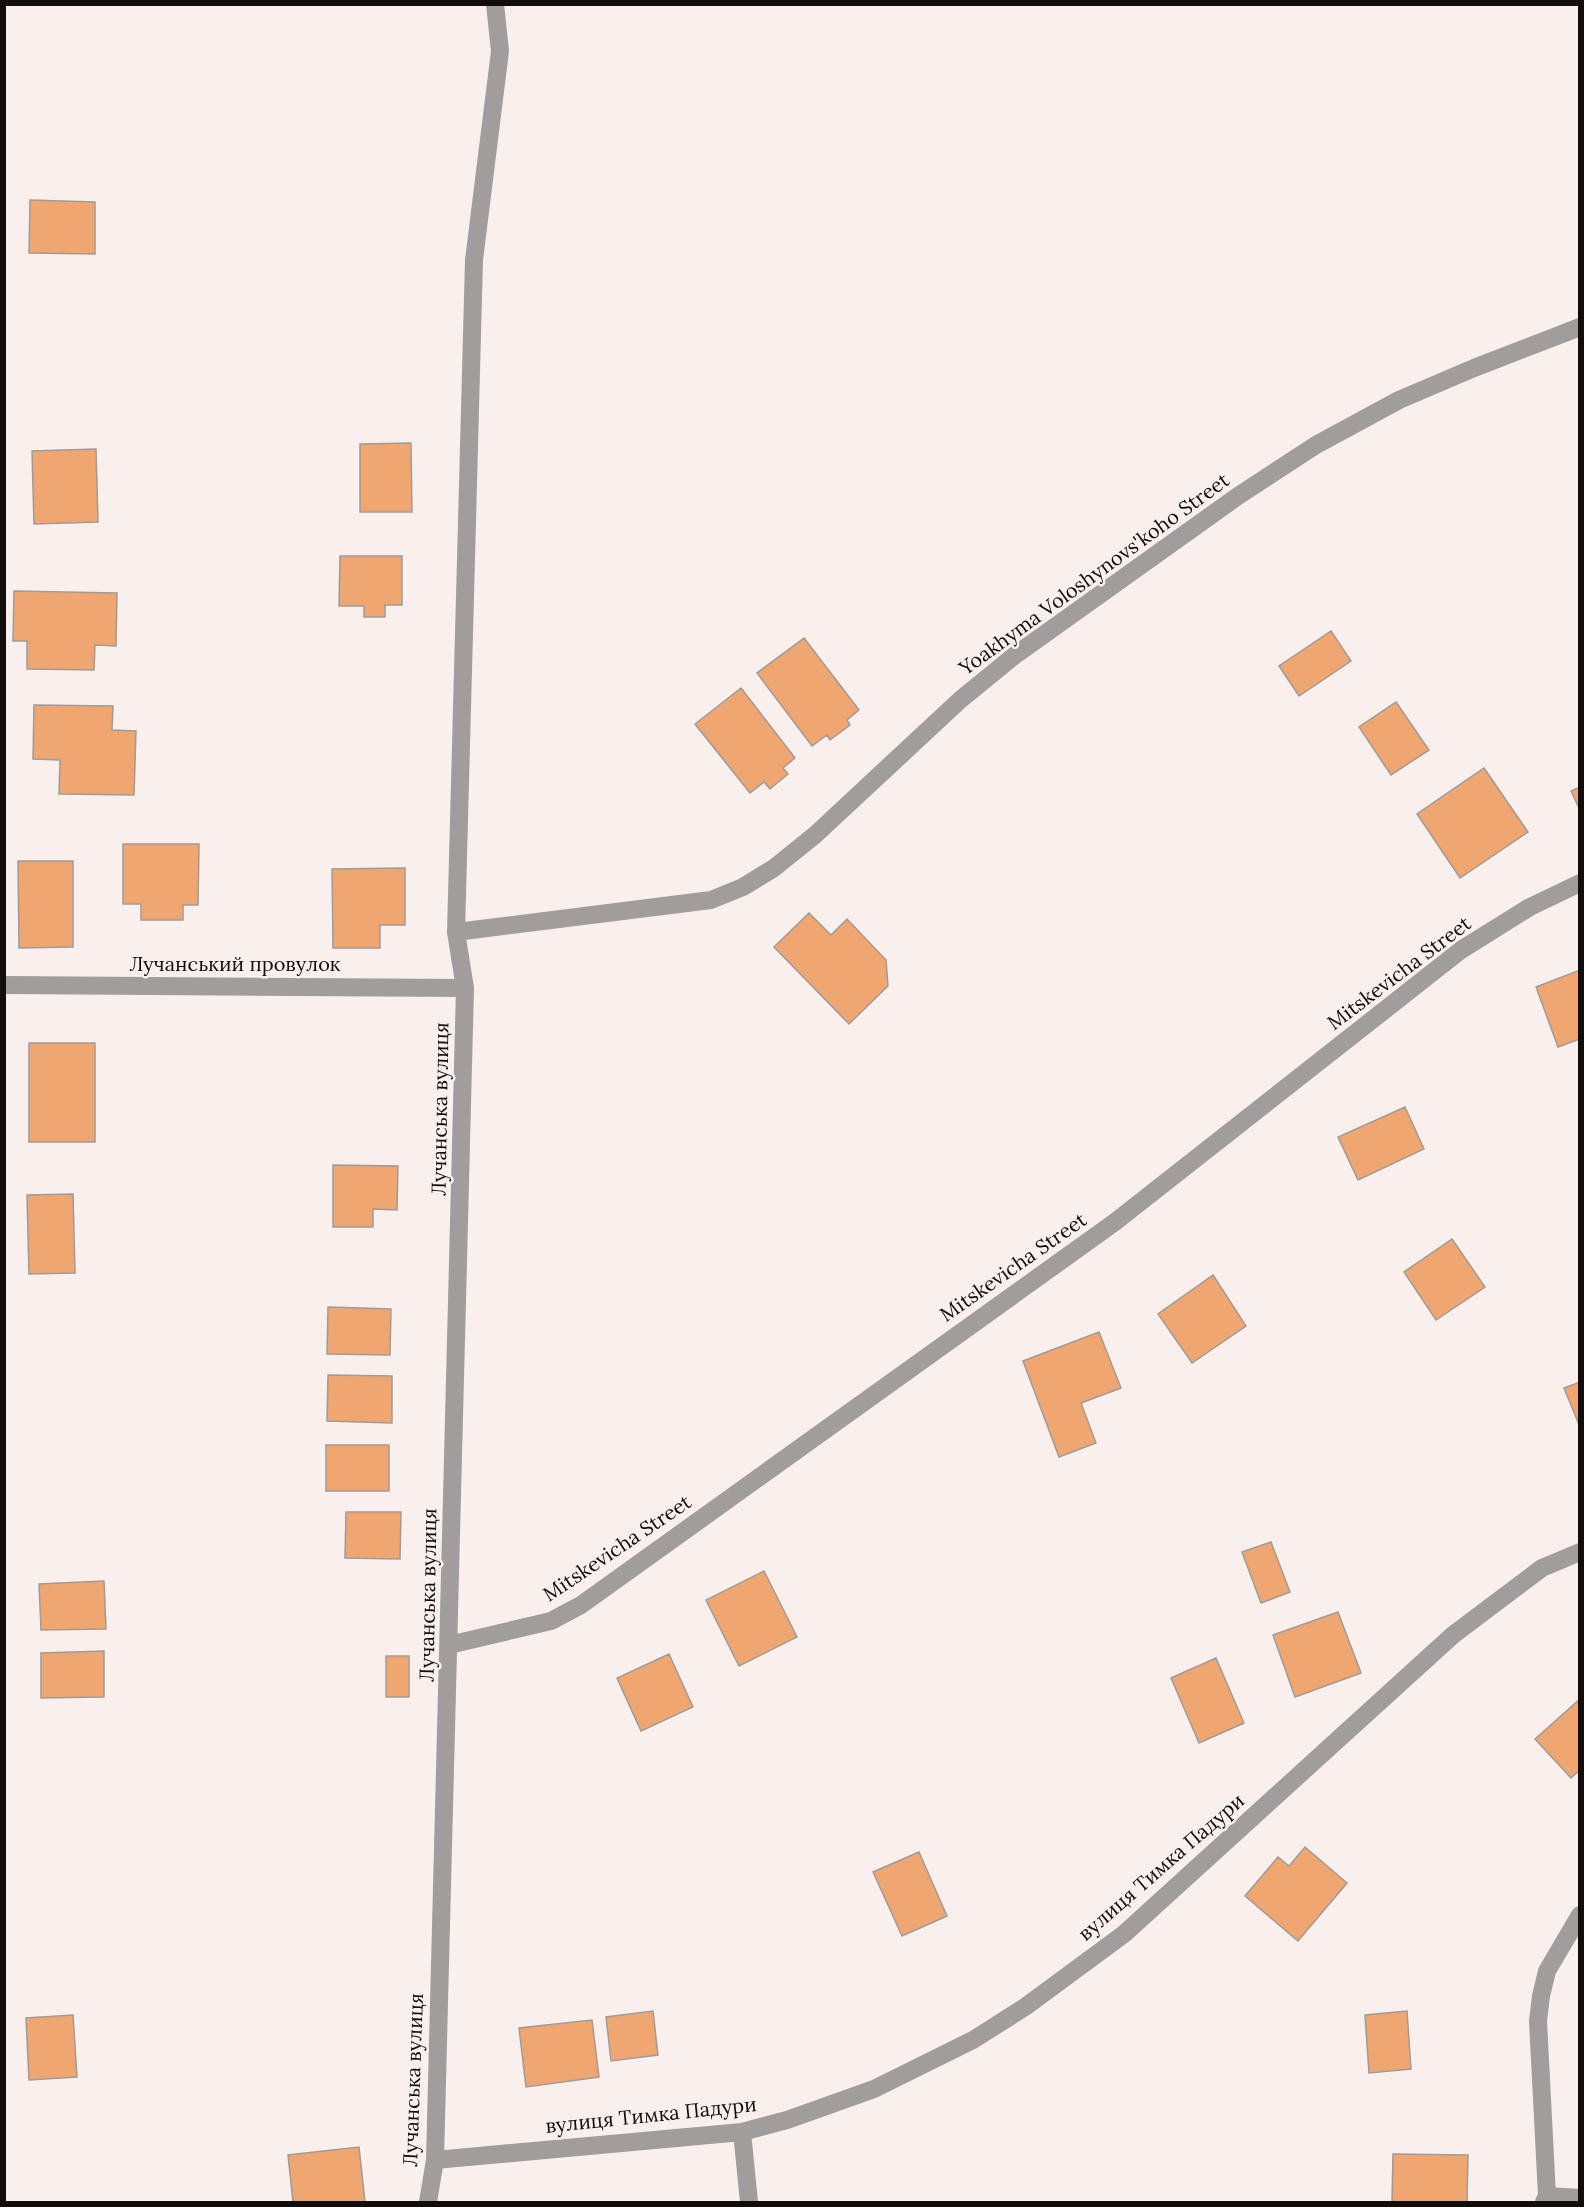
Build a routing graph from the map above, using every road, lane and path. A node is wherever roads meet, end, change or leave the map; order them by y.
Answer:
1 (495, 4) edge
2 (1580, 327) edge
3 (1580, 883) edge
4 (456, 932) junction
5 (4, 985) edge
6 (465, 988) junction
7 (1580, 1551) edge
8 (449, 1645) junction
9 (1580, 1915) edge
10 (742, 2132) junction
11 (435, 2160) junction
12 (1580, 2198) edge
13 (1546, 2199) edge
14 (428, 2202) edge
15 (749, 2202) edge

1 - 4 street, Лучанська вулиця
2 - 4 street, Yoakhyma Voloshynovs'koho Street
3 - 8 street, Mitskevicha Street
4 - 6 street, Лучанська вулиця
5 - 6 street, Лучанський провулок
6 - 8 street, Лучанська вулиця
7 - 10 street, вулиця Тимка Падури
8 - 11 street, Лучанська вулиця
9 - 13 street
10 - 11 street, вулиця Тимка Падури
10 - 15 street
11 - 14 street, Лучанська вулиця
12 - 13 street

